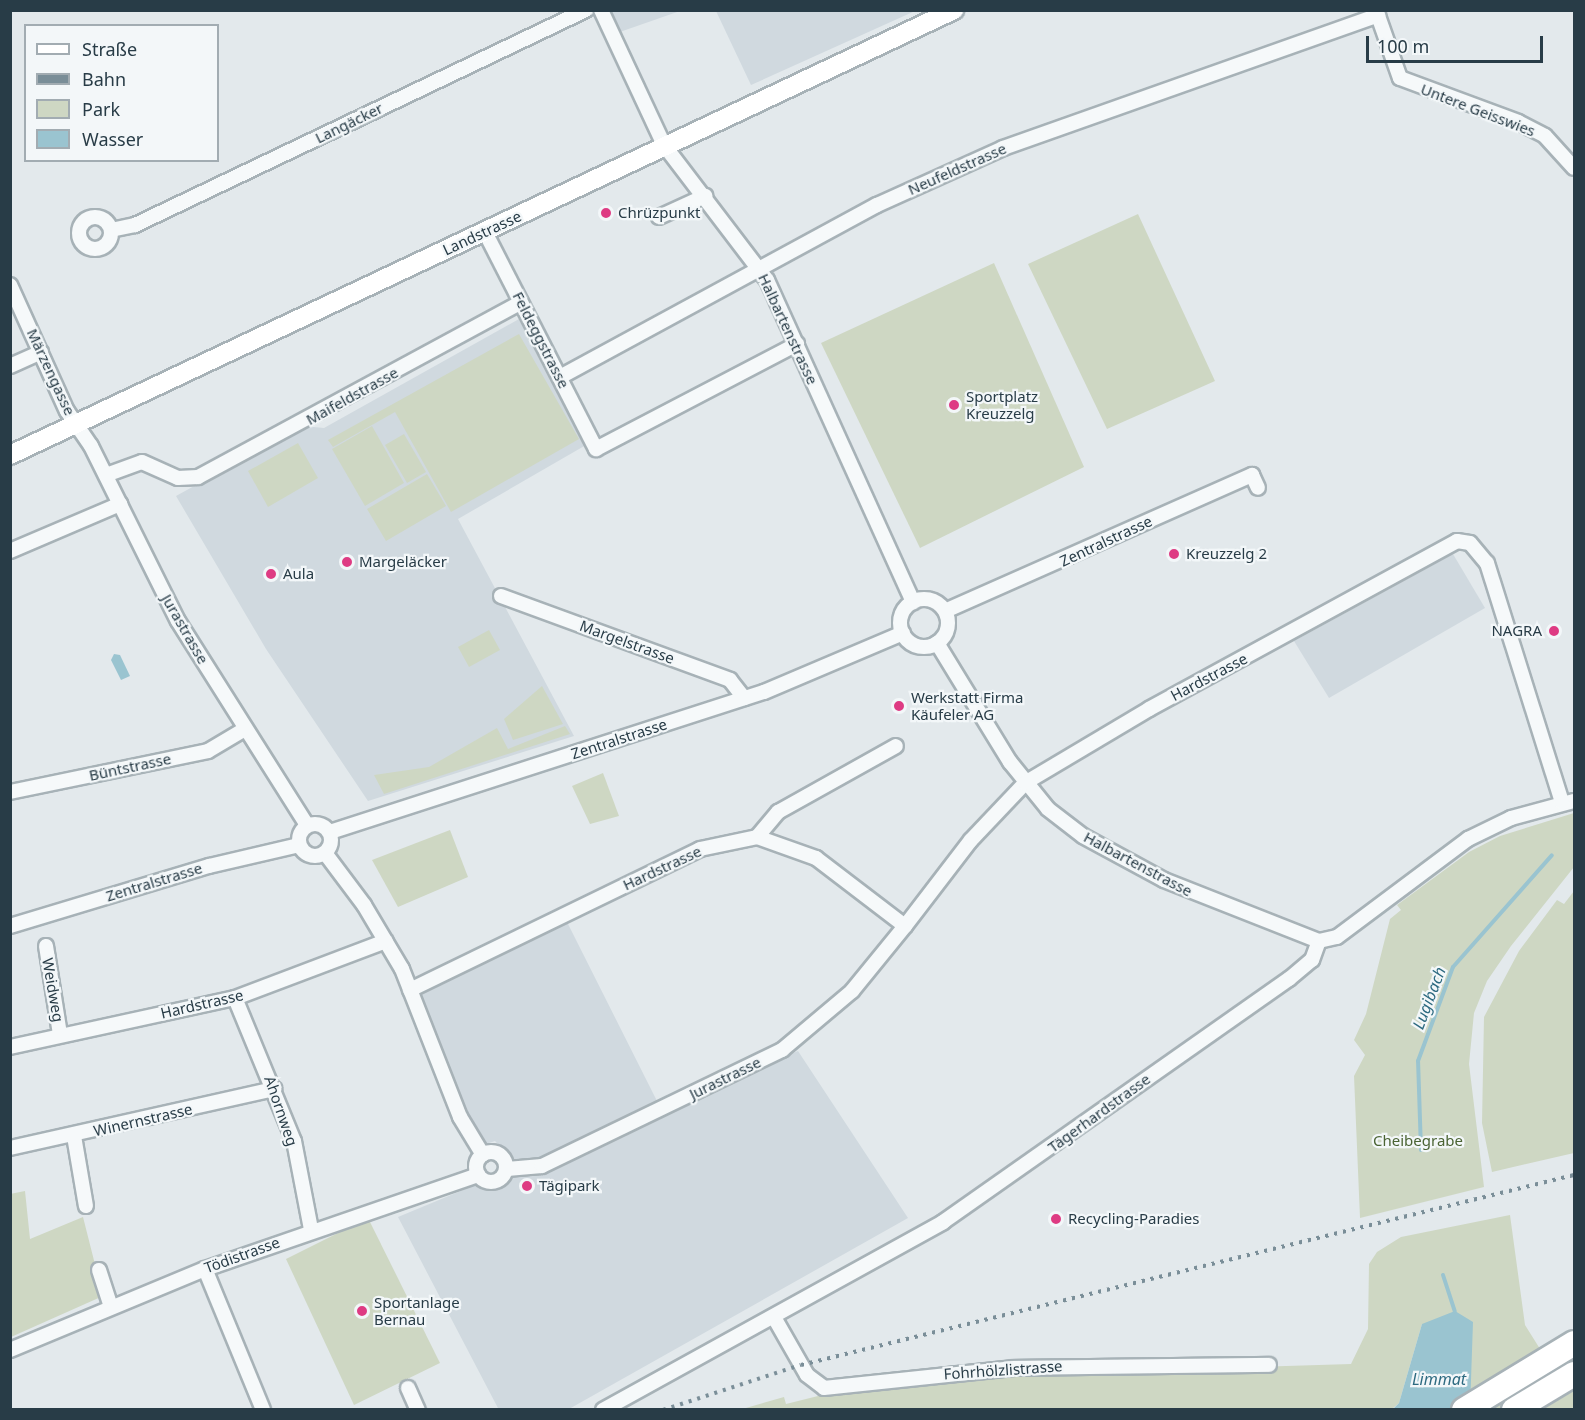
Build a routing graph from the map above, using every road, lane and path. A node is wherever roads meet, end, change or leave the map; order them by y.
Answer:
1 (586, 10) edge
2 (602, 10) edge
3 (954, 10) edge
4 (1377, 13) edge
5 (664, 145) junction
6 (1575, 168) edge
7 (705, 196) junction
8 (659, 217) dead end
9 (111, 230) dead end
10 (485, 232) junction
11 (759, 268) junction
12 (10, 285) edge
13 (521, 302) junction
14 (797, 344) junction
15 (40, 352) junction
16 (10, 366) edge
17 (560, 377) junction
18 (77, 426) junction
19 (10, 455) edge
20 (106, 475) junction
21 (1258, 488) dead end
22 (120, 504) junction
23 (10, 551) edge
24 (501, 596) dead end
25 (913, 602) junction
26 (945, 611) junction
27 (903, 633) junction
28 (937, 643) junction
29 (744, 698) junction
30 (245, 729) junction
31 (896, 746) dead end
32 (1025, 783) junction
33 (10, 792) edge
34 (1568, 802) edge
35 (308, 825) junction
36 (330, 832) junction
37 (757, 837) junction
38 (299, 845) junction
39 (325, 853) junction
40 (10, 926) edge
41 (905, 926) junction
42 (386, 941) junction
43 (1319, 941) junction
44 (46, 946) dead end
45 (410, 990) junction
46 (235, 998) junction
47 (60, 1034) junction
48 (10, 1047) edge
49 (275, 1089) junction
50 (74, 1136) junction
51 (10, 1148) edge
52 (483, 1155) junction
53 (507, 1169) junction
54 (478, 1175) junction
55 (86, 1206) dead end
56 (311, 1230) junction
57 (205, 1269) junction
58 (99, 1270) dead end
59 (111, 1306) junction
60 (776, 1319) junction
61 (1575, 1343) edge
62 (10, 1350) edge
63 (1269, 1365) dead end
64 (1575, 1374) edge
65 (408, 1388) dead end
66 (1471, 1405) edge
67 (1519, 1407) edge
68 (263, 1410) edge
69 (418, 1410) edge
70 (603, 1410) edge

1 - 9 street, Langäcker
2 - 5 street, Halbartenstrasse
3 - 5 main road, Landstrasse
4 - 6 street, Untere Geisswies
4 - 11 street, Neufeldstrasse
5 - 7 street, Halbartenstrasse
5 - 10 main road, Landstrasse
7 - 8 street
7 - 11 street, Halbartenstrasse
10 - 13 street, Feldeggstrasse
10 - 18 main road, Landstrasse
11 - 14 street, Halbartenstrasse
11 - 17 street, Neufeldstrasse
12 - 15 street, Märzengasse
13 - 17 street, Feldeggstrasse
13 - 20 street, Maifeldstrasse
14 - 17 street, Feldeggstrasse
14 - 25 street, Halbartenstrasse
15 - 16 street
15 - 18 street, Märzengasse
18 - 19 main road, Landstrasse
18 - 20 street, Jurastrasse
20 - 22 street, Jurastrasse
21 - 26 street, Zentralstrasse
22 - 23 street
22 - 30 street, Jurastrasse
24 - 29 street, Margelstrasse
25 - 26 street
25 - 27 street
26 - 28 street
27 - 28 street
27 - 29 street, Zentralstrasse
28 - 32 street, Halbartenstrasse
29 - 36 street, Zentralstrasse
30 - 33 street, Büntstrasse
30 - 35 street, Jurastrasse
31 - 37 street
32 - 34 street, Hardstrasse
32 - 41 street, Hardstrasse
32 - 43 street, Halbartenstrasse
34 - 43 street
35 - 36 street
35 - 38 street
36 - 39 street
37 - 41 street
37 - 45 street, Hardstrasse
38 - 39 street
38 - 40 street, Zentralstrasse
39 - 42 street
41 - 53 street, Jurastrasse
42 - 45 street
42 - 46 street, Hardstrasse
43 - 60 street, Tägerhardstrasse
44 - 47 street, Weidweg
45 - 52 street
46 - 47 street, Hardstrasse
46 - 49 street, Ahornweg
47 - 48 street, Hardstrasse
49 - 50 street, Winernstrasse
49 - 56 street, Ahornweg
50 - 51 street, Winernstrasse
50 - 55 street
52 - 53 street
52 - 54 street
53 - 54 street, Jurastrasse
54 - 56 street, Tödistrasse
56 - 57 street, Tödistrasse
57 - 59 street, Tödistrasse
57 - 68 street
58 - 59 street
59 - 62 street, Tödistrasse
60 - 63 street, Fohrhölzlistrasse
60 - 70 street, Tägerhardstrasse
61 - 66 highway
64 - 67 highway
65 - 69 street

